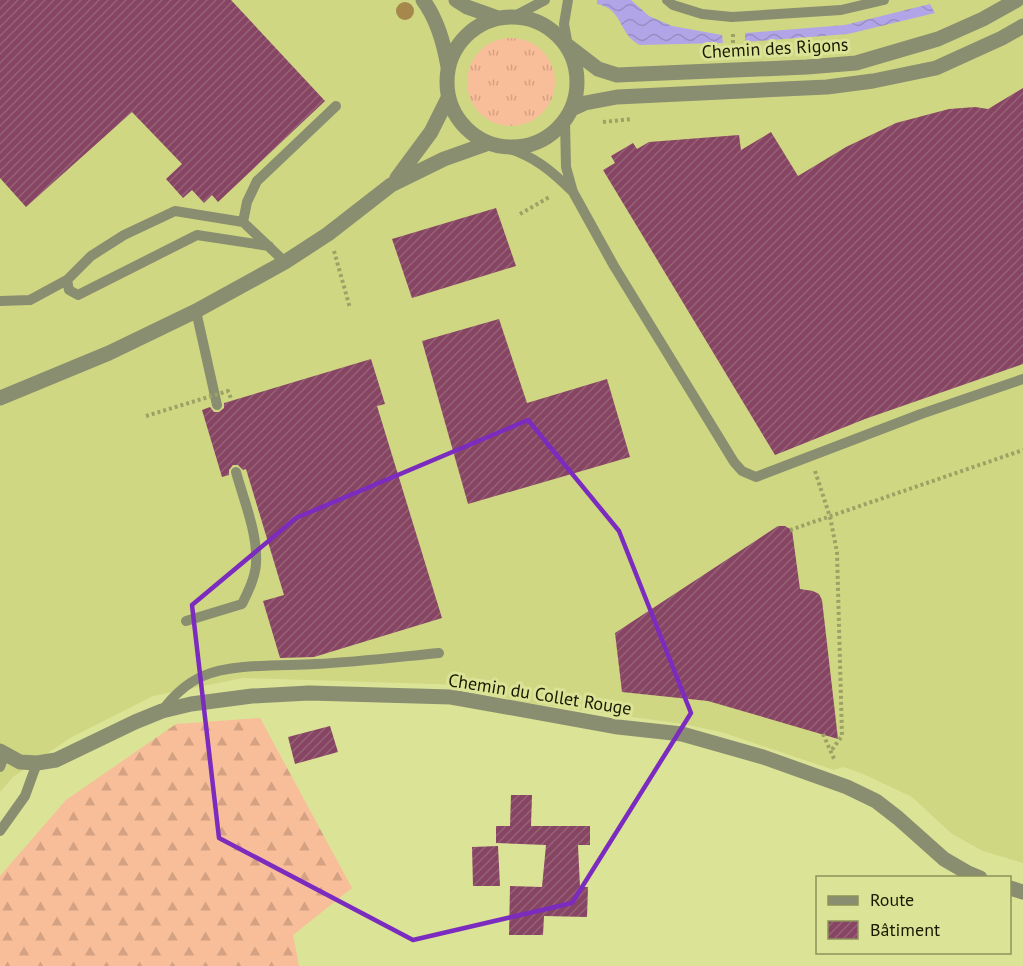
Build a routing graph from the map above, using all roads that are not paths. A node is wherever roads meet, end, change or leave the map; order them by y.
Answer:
1 (423, 0) edge
2 (456, 0) edge
3 (545, 0) edge
4 (568, 0) edge
5 (667, 0) edge
6 (884, 0) edge
7 (1017, 0) edge
8 (506, 17) junction
9 (1023, 26) edge
10 (567, 46) junction
11 (448, 68) junction
12 (448, 98) junction
13 (336, 106) dead end
14 (569, 115) junction
15 (496, 145) junction
16 (391, 185) junction
17 (573, 192) junction
18 (243, 222) junction
19 (269, 246) junction
20 (285, 262) junction
21 (68, 280) junction
22 (0, 302) edge
23 (196, 311) junction
24 (1023, 379) edge
25 (0, 398) edge
26 (217, 405) dead end
27 (236, 472) dead end
28 (186, 621) dead end
29 (439, 653) dead end
30 (162, 711) junction
31 (2, 757) edge
32 (37, 764) junction
33 (0, 831) edge
34 (976, 876) edge

1 - 11 street
2 - 8 street
3 - 8 lane
4 - 10 lane
5 - 6 lane
7 - 10 street, Chemin des Rigons
8 - 10 street
8 - 11 street
9 - 14 street
10 - 14 street
11 - 12 street
12 - 15 street
12 - 16 street
13 - 18 lane
14 - 15 street
14 - 17 lane
15 - 16 street
15 - 17 lane
16 - 20 street
17 - 24 lane
18 - 19 lane
18 - 21 lane
19 - 20 lane
19 - 21 lane
20 - 23 street
21 - 22 lane
23 - 25 street
23 - 26 lane
27 - 28 lane
29 - 30 lane
30 - 32 street, Chemin du Collet Rouge
30 - 34 street, Chemin du Collet Rouge
31 - 32 street
32 - 33 lane

